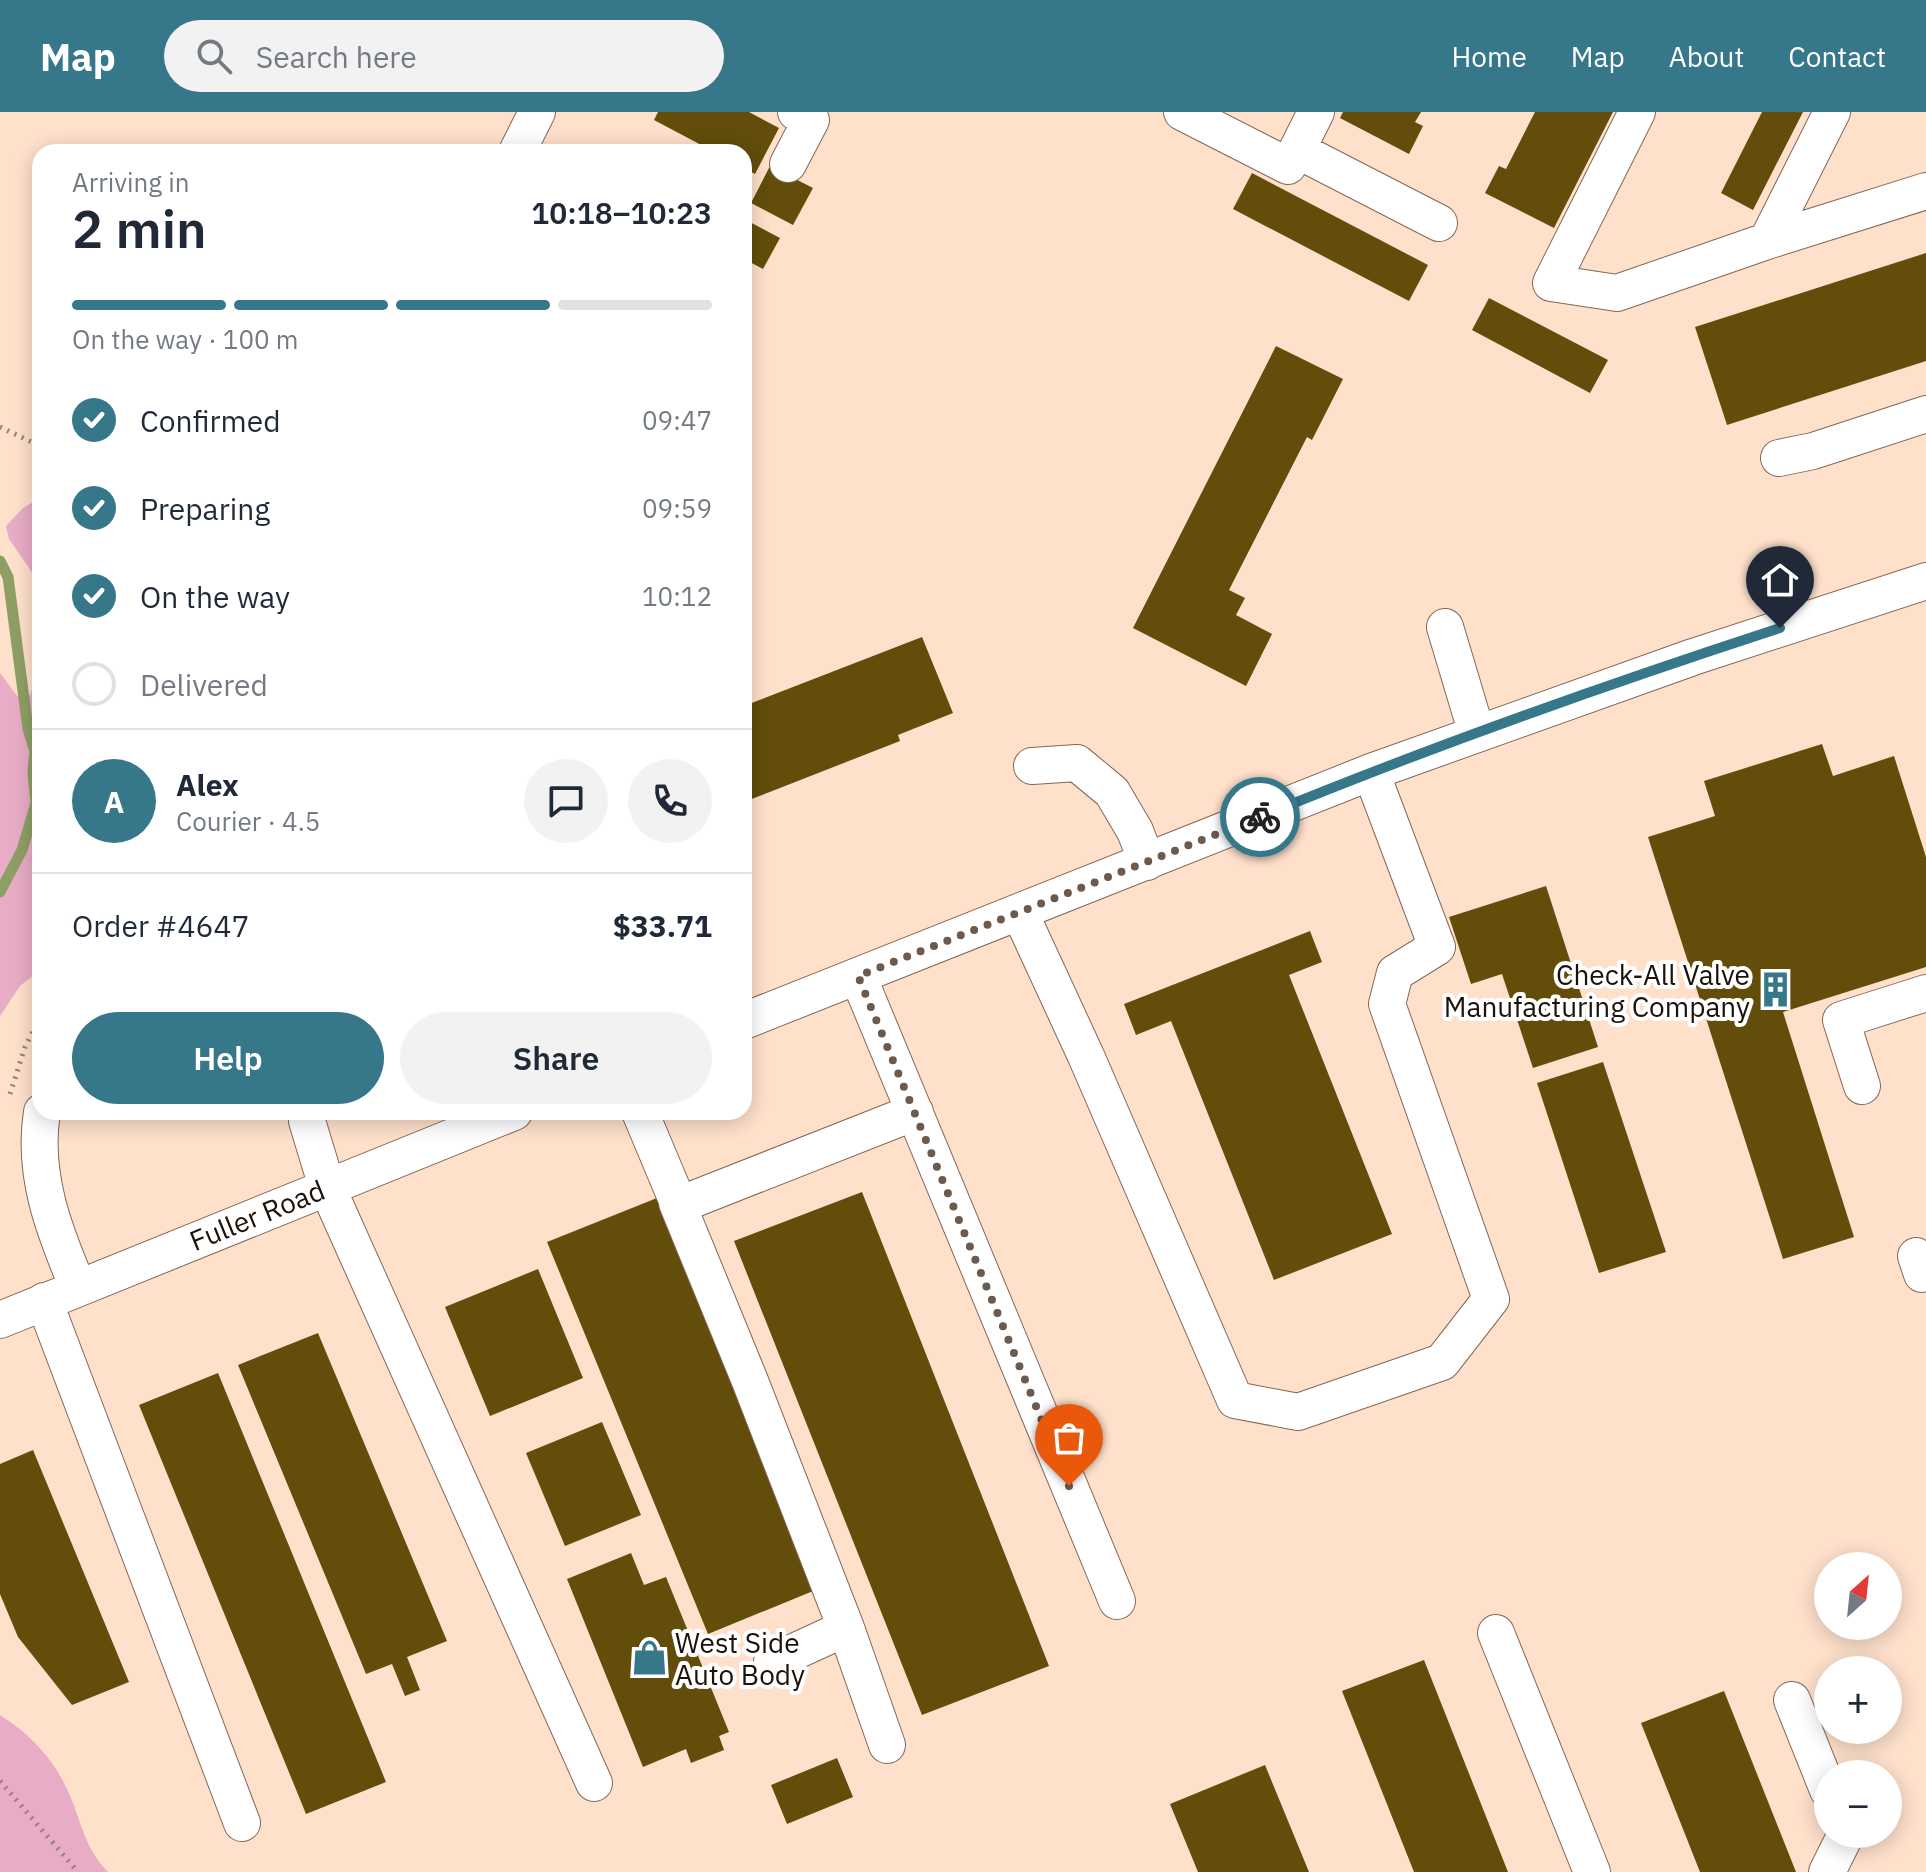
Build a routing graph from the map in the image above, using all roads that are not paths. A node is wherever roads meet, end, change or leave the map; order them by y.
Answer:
1 (537, 112) edge
2 (796, 112) edge
3 (1182, 112) edge
4 (1316, 112) edge
5 (1637, 112) edge
6 (1832, 112) edge
7 (521, 144) edge
8 (1297, 150) junction
9 (788, 164) dead end
10 (1926, 191) edge
11 (1439, 223) dead end
12 (1767, 241) junction
13 (1926, 414) edge
14 (1779, 458) dead end
15 (1926, 581) edge
16 (1445, 627) dead end
17 (1477, 734) junction
18 (1032, 766) dead end
19 (1371, 772) junction
20 (1147, 862) junction
21 (1020, 913) junction
22 (858, 976) junction
23 (1926, 993) edge
24 (752, 1018) edge
25 (1862, 1086) dead end
26 (915, 1112) junction
27 (41, 1120) edge
28 (307, 1120) edge
29 (494, 1120) edge
30 (643, 1120) edge
31 (327, 1187) junction
32 (677, 1203) junction
33 (78, 1287) junction
34 (44, 1301) junction
35 (0, 1320) edge
36 (1117, 1601) dead end
37 (846, 1628) junction
38 (1496, 1633) dead end
39 (772, 1662) dead end
40 (1792, 1700) dead end
41 (887, 1745) dead end
42 (1816, 1760) edge
43 (594, 1783) dead end
44 (242, 1823) dead end
45 (1839, 1848) edge
46 (1592, 1872) edge
47 (1827, 1872) edge

1 - 7 street
2 - 9 street
3 - 8 street
4 - 8 street
5 - 12 street
6 - 12 street
8 - 11 street
10 - 12 street
13 - 14 street
15 - 17 street
16 - 17 street
17 - 19 street
18 - 20 street
19 - 20 street
19 - 21 street
20 - 21 street
21 - 22 street
22 - 24 street
22 - 26 street
23 - 25 street
26 - 32 street
26 - 36 street
27 - 33 street
28 - 31 street
29 - 31 street, Fuller Road
30 - 32 street
31 - 33 street, Fuller Road
31 - 43 street
32 - 37 street
33 - 34 street, Fuller Road
34 - 35 street, Fuller Road
34 - 44 street
37 - 39 street
37 - 41 street
38 - 46 street
40 - 42 street
45 - 47 street

